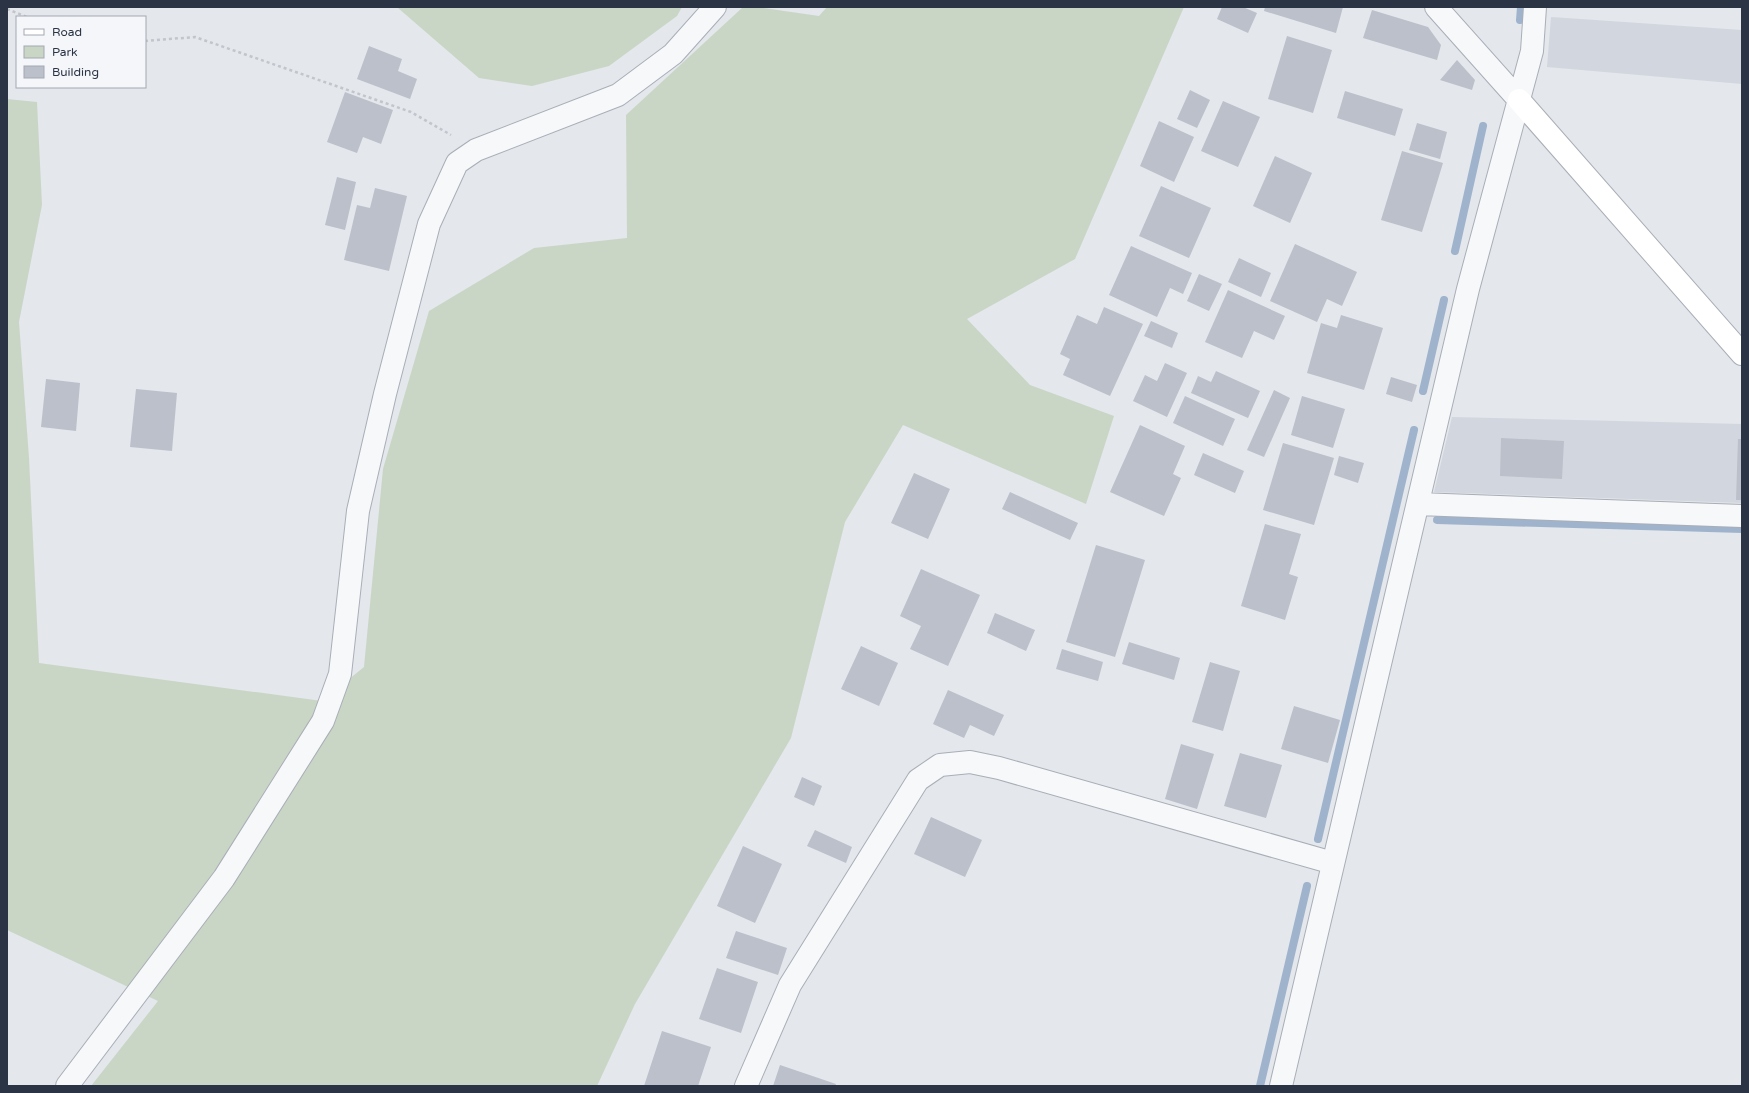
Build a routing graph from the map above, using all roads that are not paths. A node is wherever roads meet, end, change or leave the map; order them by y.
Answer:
1 (715, 7) edge
2 (1436, 7) edge
3 (1535, 7) edge
4 (1519, 100) junction
5 (1742, 354) edge
6 (1418, 504) junction
7 (1742, 516) edge
8 (1333, 864) junction
9 (67, 1086) edge
10 (746, 1086) edge
11 (1281, 1086) edge

1 - 9 street
2 - 4 street
3 - 4 street
4 - 5 street
4 - 6 street
6 - 7 street
6 - 8 street
8 - 10 street
8 - 11 street

